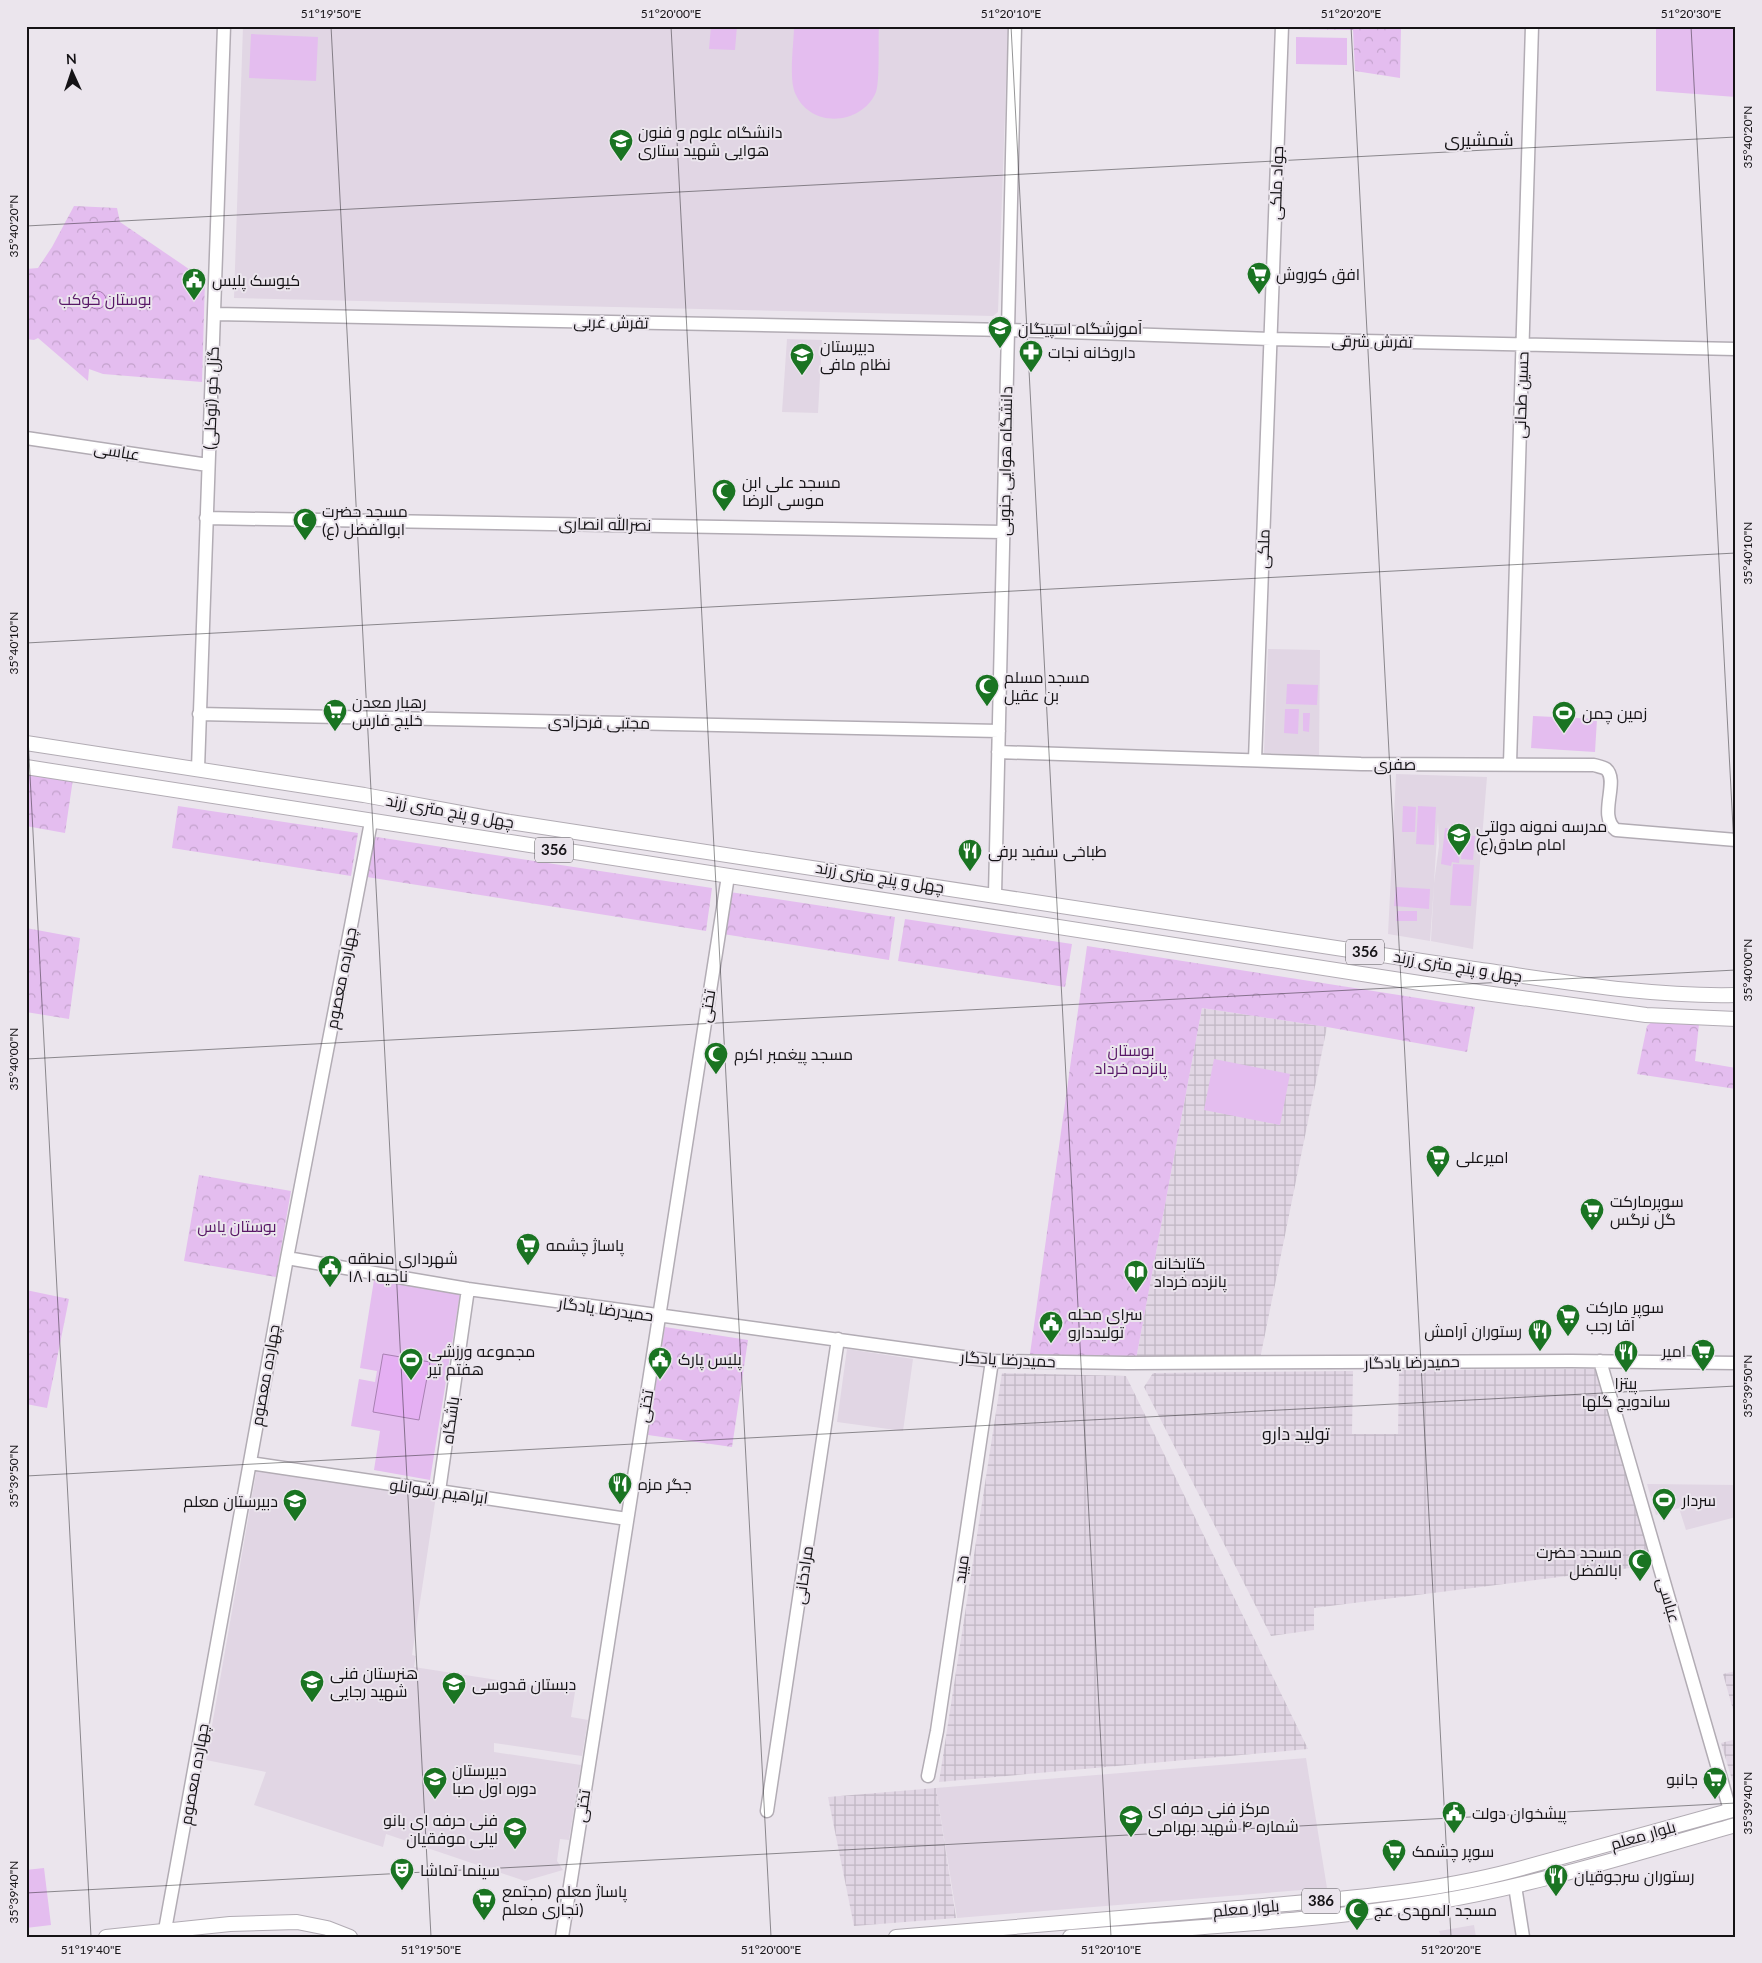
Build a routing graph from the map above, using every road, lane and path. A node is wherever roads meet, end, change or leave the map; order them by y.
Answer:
1 (224, 26) edge
2 (1015, 26) edge
3 (1282, 26) edge
4 (1532, 26) edge
5 (214, 314) junction
6 (1008, 330) junction
7 (1271, 339) junction
8 (1523, 344) junction
9 (1736, 349) edge
10 (26, 438) edge
11 (208, 465) junction
12 (206, 518) junction
13 (1003, 532) junction
14 (200, 714) junction
15 (998, 731) junction
16 (26, 743) edge
17 (998, 752) junction
18 (1255, 760) junction
19 (1510, 764) junction
20 (26, 767) edge
21 (198, 769) junction
22 (371, 822) junction
23 (1736, 840) edge
24 (728, 876) junction
25 (937, 886) junction
26 (995, 895) junction
27 (1067, 906) junction
28 (934, 908) junction
29 (994, 916) junction
30 (1057, 927) junction
31 (1736, 994) edge
32 (1736, 1019) edge
33 (286, 1258) junction
34 (468, 1289) junction
35 (659, 1316) junction
36 (838, 1339) junction
37 (992, 1361) junction
38 (1600, 1361) junction
39 (1736, 1363) edge
40 (250, 1463) junction
41 (440, 1491) junction
42 (628, 1519) junction
43 (928, 1776) dead end
44 (1733, 1809) edge
45 (767, 1811) dead end
46 (1736, 1825) edge
47 (1515, 1886) junction
48 (166, 1930) junction
49 (106, 1937) edge
50 (350, 1937) edge
51 (562, 1937) edge
52 (896, 1937) edge
53 (1070, 1937) edge
54 (1523, 1937) edge

1 - 5 street, گزل خو (توکلی)
2 - 6 street, دانشگاه هوایی جنوبی
3 - 7 street, جواد ملکی
4 - 8 street, حسین طحانی
5 - 6 street, تفرش غربی
5 - 11 street, گزل خو (توکلی)
6 - 7 street, تفرش شرقی
6 - 13 street, دانشگاه هوایی جنوبی
7 - 8 street, تفرش شرقی
7 - 18 street, ملکی
8 - 9 street, تفرش شرقی
8 - 19 street, حسین طحانی
10 - 11 street, عباسی
11 - 12 street, گزل خو (توکلی)
12 - 13 street, نصرالله انصاری
12 - 14 street, گزل خو (توکلی)
13 - 15 street, دانشگاه هوایی جنوبی
14 - 15 street, مجتبی فرحزادی
14 - 21 street, گزل خو (توکلی)
15 - 17 street, دانشگاه هوایی جنوبی
16 - 21 main road, چهل و پنج متری زرند / 356
17 - 18 street, صفری
17 - 26 street, دانشگاه هوایی جنوبی
18 - 19 street, صفری
19 - 23 street, صفری
20 - 22 main road, چهل و پنج متری زرند / 356
21 - 25 main road, چهل و پنج متری زرند / 356
22 - 24 main road, چهل و پنج متری زرند / 356
22 - 33 street, چهارده معصوم
24 - 28 main road, چهل و پنج متری زرند / 356
24 - 35 street, تختی
25 - 26 main road, چهل و پنج متری زرند / 356
25 - 28 main road
26 - 27 main road, چهل و پنج متری زرند / 356
26 - 29 main road
27 - 30 main road
27 - 31 main road, چهل و پنج متری زرند / 356
28 - 29 main road, چهل و پنج متری زرند / 356
29 - 30 main road, چهل و پنج متری زرند / 356
30 - 32 main road, چهل و پنج متری زرند / 356
33 - 34 street, حمیدرضا یادگار
33 - 40 street, چهارده معصوم
34 - 35 street, حمیدرضا یادگار
34 - 41 street, باشگاه
35 - 36 street, حمیدرضا یادگار
35 - 42 street, تختی
36 - 37 street, حمیدرضا یادگار
36 - 45 street, مرادخانی
37 - 38 street, حمیدرضا یادگار
37 - 43 street, میبد
38 - 39 street, حمیدرضا یادگار
38 - 44 street, عباسی
40 - 41 street, ابراهیم رشوانلو
40 - 48 street, چهارده معصوم
41 - 42 street, ابراهیم رشوانلو
42 - 51 street, تختی
44 - 52 main road, بلوار معلم / 386
46 - 47 main road, بلوار معلم / 386
47 - 53 main road, بلوار معلم / 386
47 - 54 street
48 - 49 main road
48 - 50 main road

